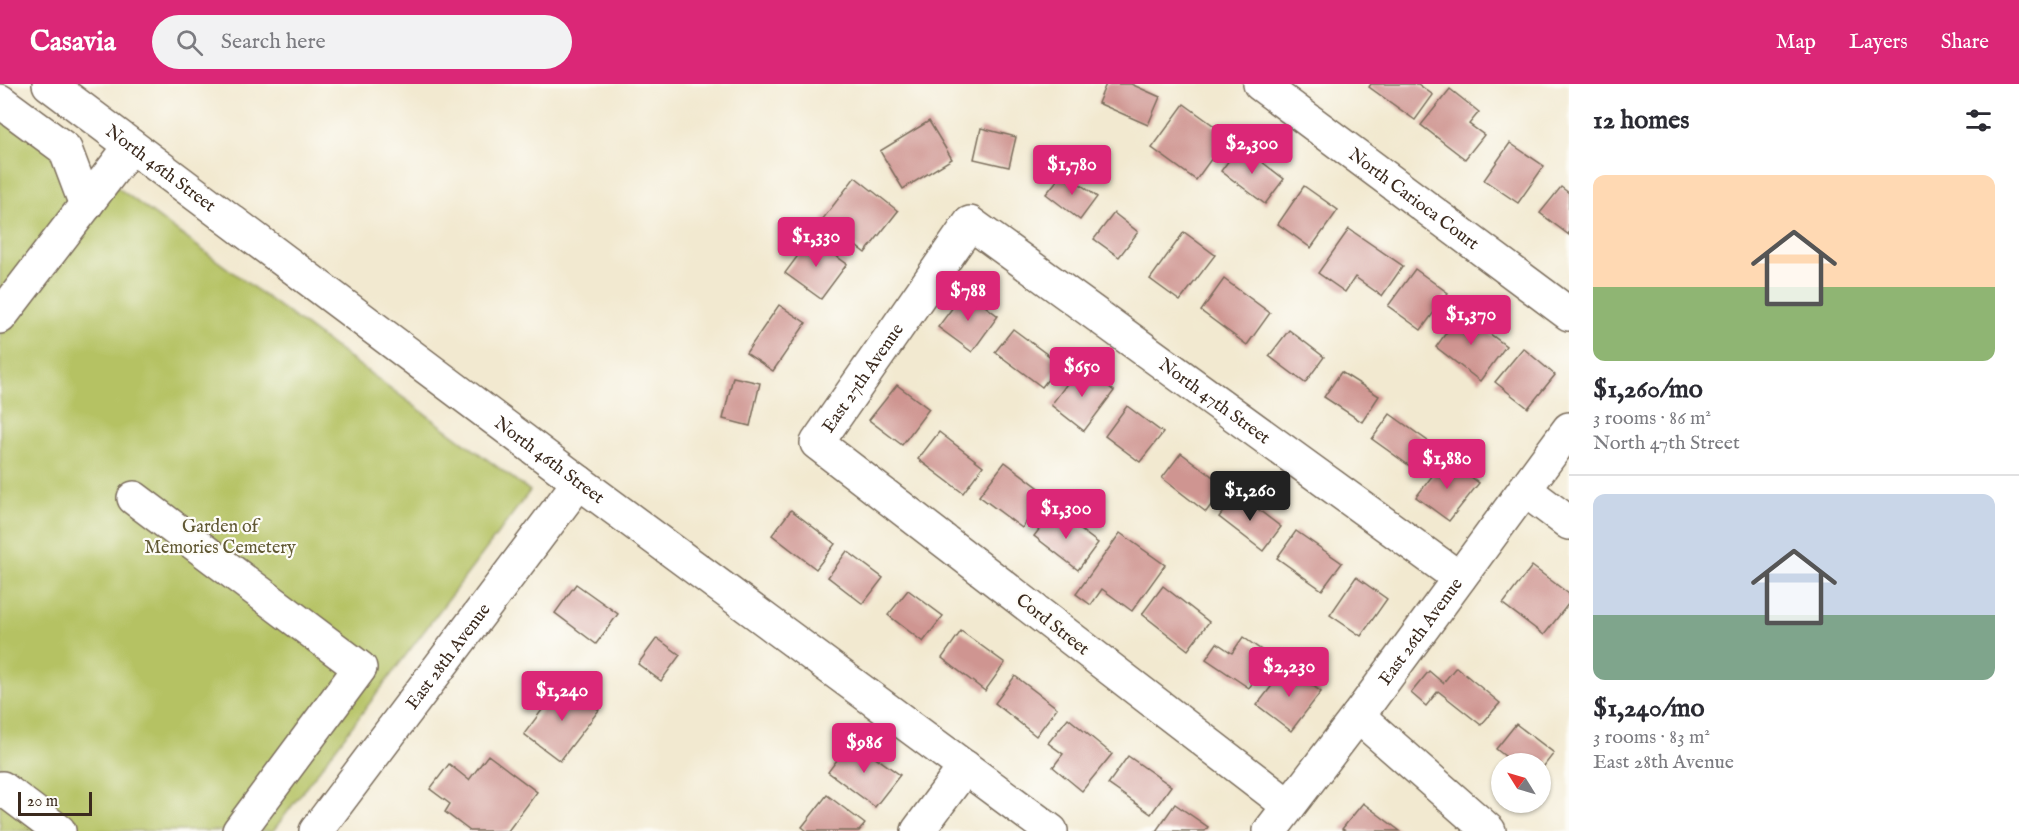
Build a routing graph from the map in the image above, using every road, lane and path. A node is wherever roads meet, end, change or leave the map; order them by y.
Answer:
1 (49, 84) edge
2 (1260, 84) edge
3 (0, 101) edge
4 (131, 146) junction
5 (86, 205) junction
6 (970, 224) joint
7 (1569, 314) edge
8 (0, 317) edge
9 (1569, 429) edge
10 (817, 443) joint
11 (579, 482) junction
12 (1525, 490) junction
13 (134, 498) dead end
14 (1569, 523) edge
15 (1459, 578) junction
16 (1358, 716) junction
17 (965, 767) junction
18 (0, 791) edge
19 (1280, 818) edge
20 (60, 831) edge
21 (239, 831) edge
22 (316, 831) edge
23 (918, 831) edge
24 (1051, 831) edge
25 (1489, 831) edge

1 - 4 street, North 46th Street
2 - 7 street, North Carioca Court
3 - 5 street
4 - 5 street
4 - 11 street, North 46th Street
5 - 8 street
6 - 10 street, East 27th Avenue
6 - 15 street, North 47th Street
9 - 12 street, East 26th Avenue
10 - 19 street, Cord Street
11 - 17 street, North 46th Street
11 - 22 street, East 28th Avenue
12 - 14 street
12 - 15 street, East 26th Avenue
13 - 21 street
15 - 16 street, East 26th Avenue
16 - 19 street, East 26th Avenue
16 - 25 street
17 - 23 street
17 - 24 street, North 46th Street
18 - 20 street

